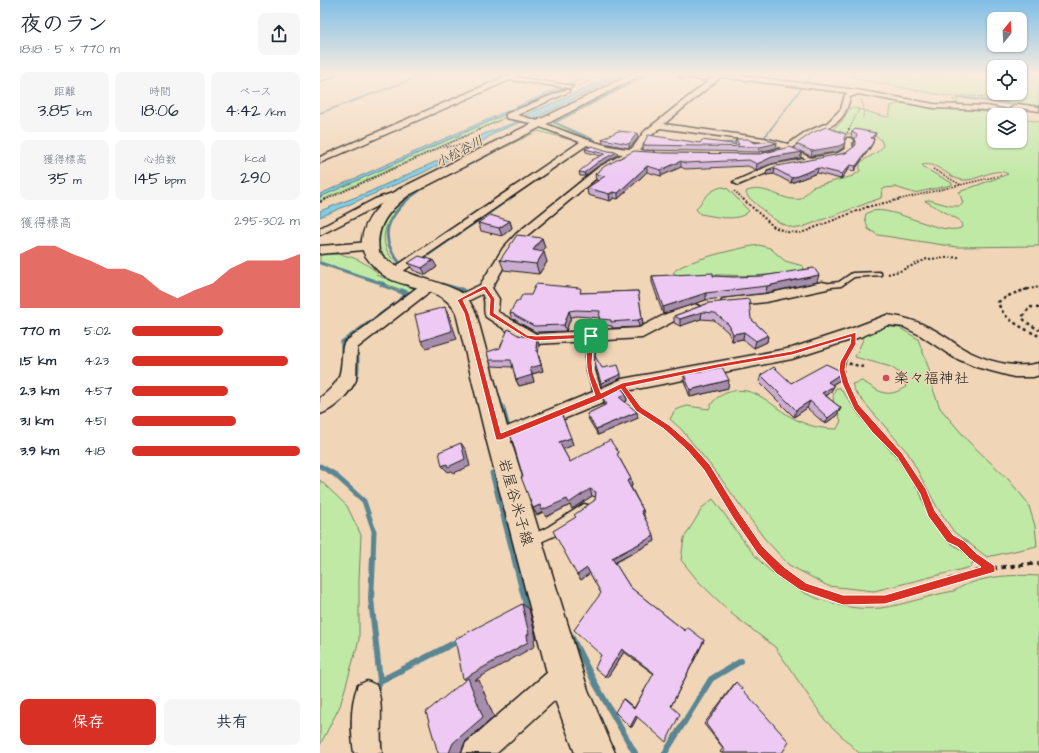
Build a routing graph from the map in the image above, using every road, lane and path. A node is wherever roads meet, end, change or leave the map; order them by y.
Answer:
1 (434, 110) edge
2 (525, 110) edge
3 (561, 110) edge
4 (676, 110) edge
5 (843, 110) edge
6 (864, 110) edge
7 (1000, 110) edge
8 (1012, 110) edge
9 (511, 117) junction
10 (863, 118) dead end
11 (535, 122) junction
12 (658, 124) junction
13 (850, 140) dead end
14 (589, 143) junction
15 (460, 145) dead end
16 (441, 147) junction
17 (787, 148) junction
18 (852, 151) edge
19 (632, 153) junction
20 (841, 154) junction
21 (659, 155) edge
22 (811, 159) junction
23 (320, 160) edge
24 (771, 168) junction
25 (933, 169) dead end
26 (1002, 175) dead end
27 (738, 182) joint
28 (961, 184) junction
29 (404, 192) junction
30 (320, 202) edge
31 (320, 232) edge
32 (370, 246) junction
33 (320, 250) edge
34 (961, 257) dead end
35 (392, 273) junction
36 (880, 275) joint
37 (428, 286) junction
38 (822, 286) joint
39 (1039, 287) edge
40 (485, 288) junction
41 (459, 300) junction
42 (1039, 308) edge
43 (1039, 330) edge
44 (854, 334) junction
45 (591, 336) junction
46 (1039, 336) edge
47 (843, 362) junction
48 (863, 367) dead end
49 (1039, 369) edge
50 (622, 385) junction
51 (599, 397) junction
52 (320, 407) edge
53 (498, 438) junction
54 (593, 502) edge
55 (536, 539) junction
56 (1039, 563) edge
57 (992, 569) junction
58 (565, 674) junction
59 (367, 694) dead end
60 (368, 753) edge
61 (476, 753) edge
62 (595, 753) edge

1 - 23 street
2 - 9 street
3 - 11 main road
4 - 12 street
5 - 17 street
6 - 10 path
7 - 8 street
9 - 11 street
9 - 16 path
11 - 14 street
11 - 29 main road
12 - 17 street
12 - 19 street
13 - 20 street
14 - 19 street
14 - 35 street
15 - 16 path
16 - 30 path
17 - 22 lane
17 - 24 street
18 - 20 lane
19 - 21 street
19 - 40 street
20 - 22 street
22 - 24 street
24 - 27 street
25 - 28 path
26 - 28 path
27 - 28 path
29 - 31 street
29 - 32 main road
32 - 33 street
32 - 35 main road
34 - 36 path
35 - 37 main road
36 - 38 lane
37 - 41 main road
37 - 52 street
38 - 45 street
39 - 46 path
40 - 41 street
40 - 45 street
41 - 53 main road, 岩屋谷米子線
42 - 43 path
44 - 47 path
44 - 49 street
44 - 50 street
45 - 51 lane
47 - 48 path
47 - 57 path
50 - 51 street
50 - 57 path
51 - 53 street
53 - 55 main road, 岩屋谷米子線
54 - 55 lane
55 - 58 main road, 岩屋谷米子線
56 - 57 path
58 - 61 street
58 - 62 main road, 岩屋谷米子線
59 - 60 street

